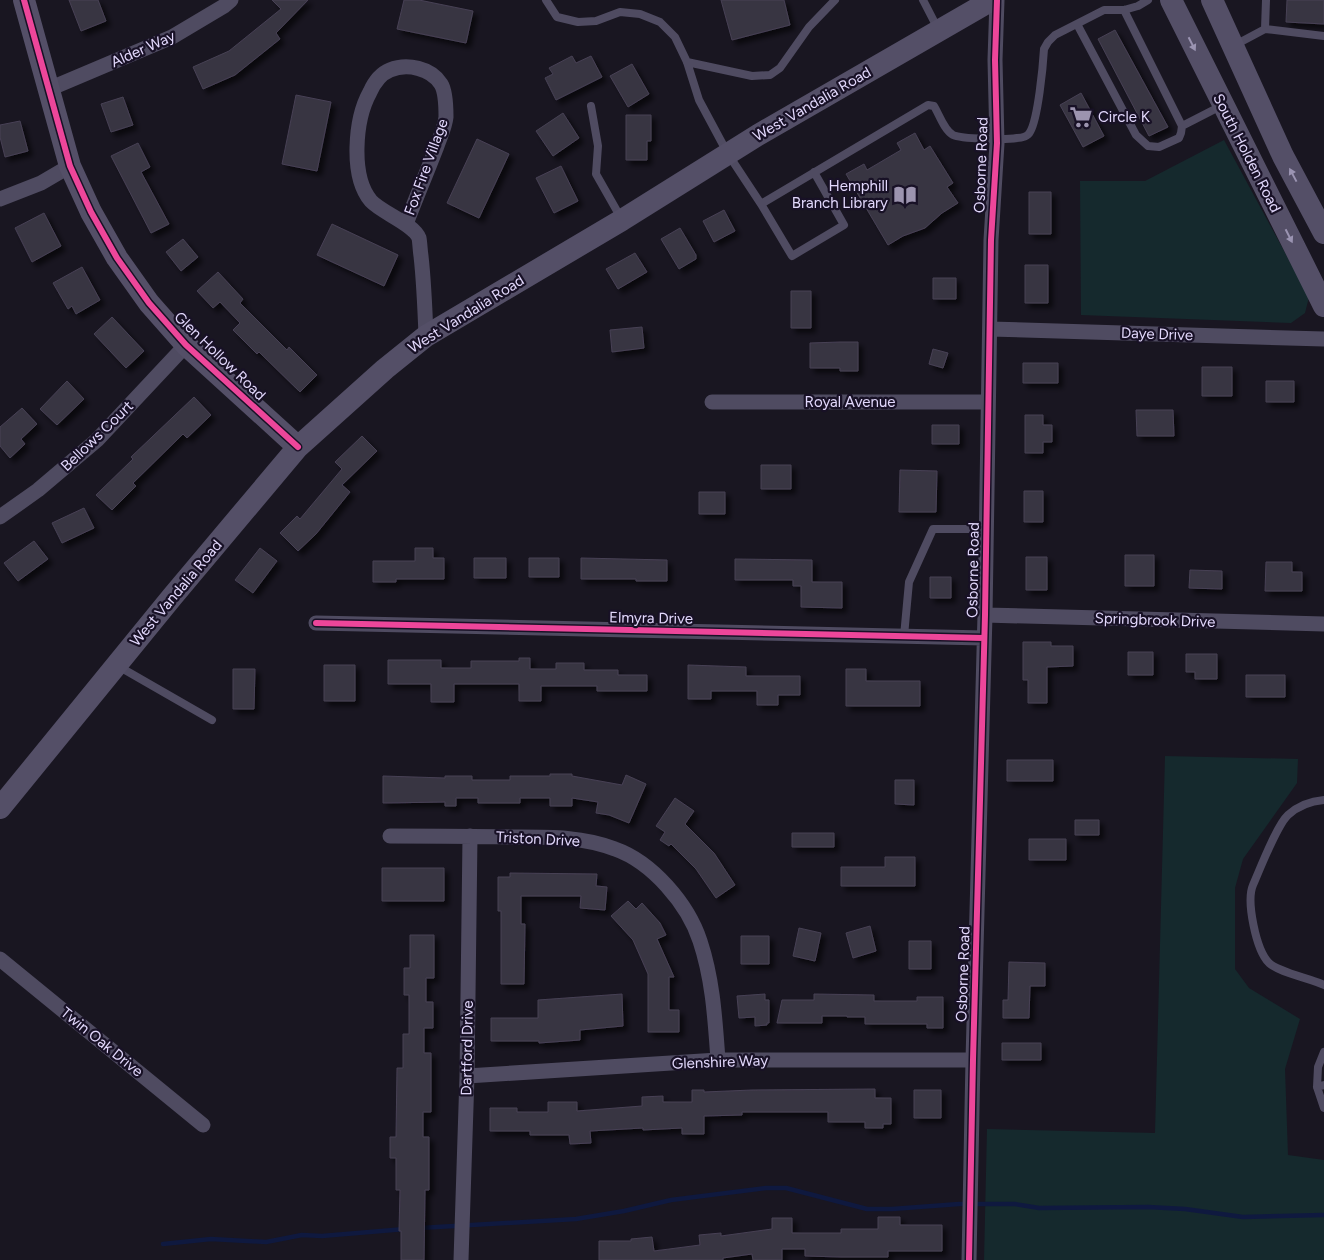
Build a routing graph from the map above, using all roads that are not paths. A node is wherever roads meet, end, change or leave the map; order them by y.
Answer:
1 (24, 0) edge
2 (231, 0) edge
3 (546, 0) edge
4 (835, 0) edge
5 (922, 0) edge
6 (992, 0) edge
7 (997, 0) edge
8 (1148, 0) edge
9 (1171, 0) edge
10 (1212, 0) edge
11 (1266, 0) edge
12 (1124, 10) junction
13 (1077, 24) junction
14 (1265, 29) junction
15 (938, 31) junction
16 (1324, 36) edge
17 (1233, 46) junction
18 (687, 62) junction
19 (49, 89) junction
20 (1223, 105) junction
21 (591, 106) dead end
22 (1182, 126) junction
23 (997, 138) junction
24 (728, 154) junction
25 (70, 166) junction
26 (814, 172) junction
27 (0, 199) edge
28 (761, 204) junction
29 (622, 220) junction
30 (406, 224) junction
31 (1324, 234) edge
32 (1324, 306) edge
33 (990, 329) junction
34 (426, 336) junction
35 (1324, 339) edge
36 (186, 345) junction
37 (712, 402) dead end
38 (987, 402) junction
39 (298, 446) junction
40 (0, 517) edge
41 (986, 529) junction
42 (985, 615) junction
43 (316, 623) dead end
44 (1324, 624) edge
45 (904, 636) junction
46 (984, 638) junction
47 (116, 665) junction
48 (212, 720) dead end
49 (1324, 800) edge
50 (3, 804) edge
51 (390, 836) dead end
52 (470, 836) junction
53 (3, 967) edge
54 (1324, 985) edge
55 (1324, 1052) edge
56 (718, 1060) junction
57 (973, 1060) junction
58 (467, 1076) junction
59 (1321, 1086) edge
60 (1324, 1108) edge
61 (203, 1125) dead end
62 (461, 1260) edge
63 (969, 1260) edge

1 - 19 main road, Glen Hollow Road
2 - 19 street, Alder Way
3 - 18 lane
4 - 18 lane
5 - 15 lane
6 - 15 main road, West Vandalia Road
7 - 23 street, Osborne Road
8 - 12 lane
9 -> 20 main road, South Holden Road
10 - 17 main road, South Holden Road
11 - 14 lane
12 - 13 lane
12 - 22 lane
13 - 22 lane
13 - 23 lane
14 - 16 lane
14 - 17 lane
15 - 24 main road, West Vandalia Road
31 -> 17 main road, South Holden Road
18 - 24 lane
19 - 25 main road, Glen Hollow Road
20 - 22 lane
20 -> 32 main road, South Holden Road
21 - 29 lane
23 - 26 lane
23 - 33 street, Osborne Road
24 - 28 lane
24 - 29 main road, West Vandalia Road
25 - 27 street
25 - 36 main road, Glen Hollow Road
26 - 28 lane
26 - 28 lane
29 - 34 main road, West Vandalia Road
30 - 30 street, Fox Fire Village
30 - 34 street, Fox Fire Village
33 - 35 street, Daye Drive
33 - 38 street, Osborne Road
34 - 39 main road, West Vandalia Road
36 - 39 main road, Glen Hollow Road
36 - 40 street, Bellows Court
37 - 38 street, Royal Avenue
38 - 41 street, Osborne Road
39 - 47 main road, West Vandalia Road
41 - 42 street, Osborne Road
41 - 45 lane
42 - 44 street, Springbrook Drive
42 - 46 street, Osborne Road
43 - 45 street, Elmyra Drive
45 - 46 street, Elmyra Drive
46 - 57 street, Osborne Road
47 - 48 lane
47 - 50 main road, West Vandalia Road
49 - 54 lane
51 - 52 street, Triston Drive
52 - 56 street, Triston Drive
52 - 58 street, Dartford Drive
53 - 61 street, Twin Oak Drive
55 - 59 lane
56 - 57 street, Glenshire Way
56 - 58 street, Glenshire Way
57 - 63 street, Osborne Road
58 - 62 street, Dartford Drive
59 - 60 lane

